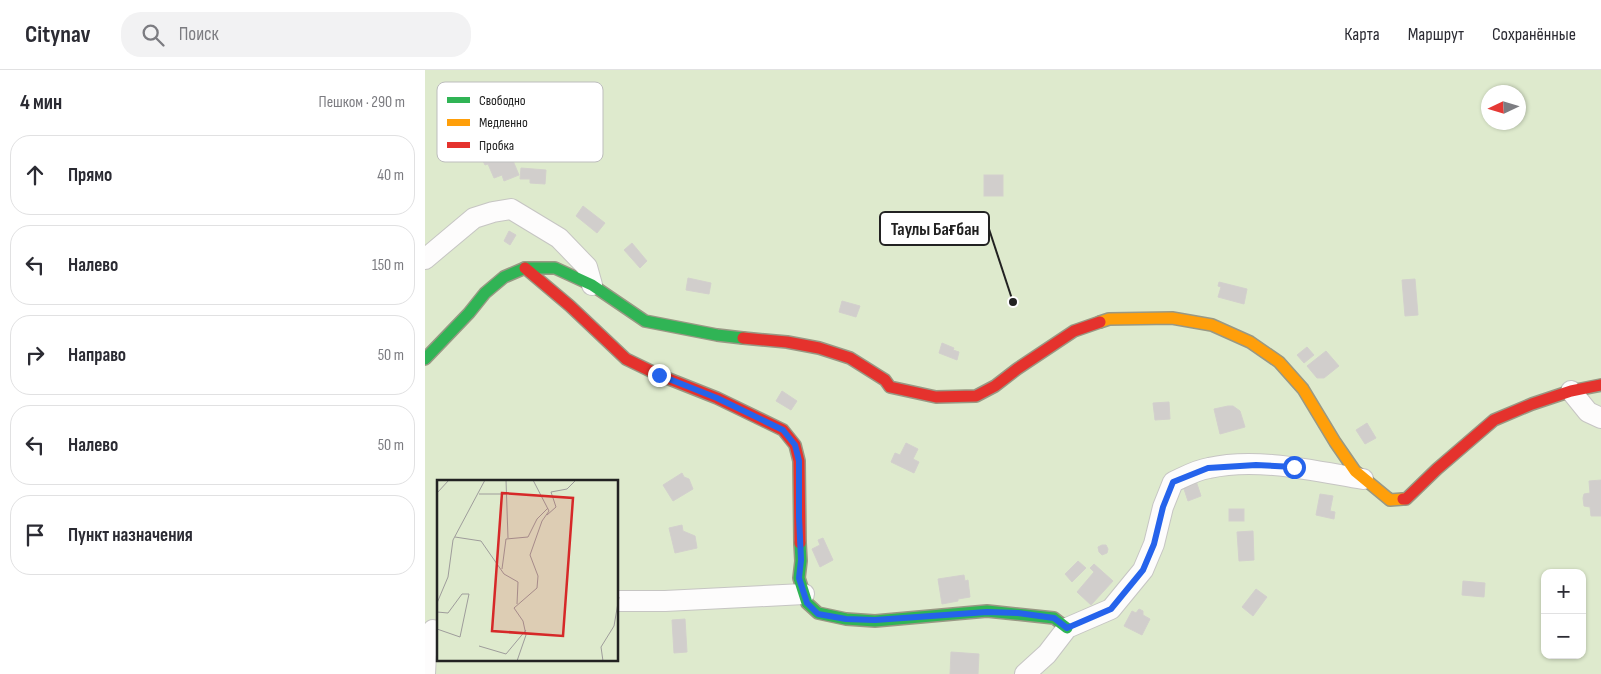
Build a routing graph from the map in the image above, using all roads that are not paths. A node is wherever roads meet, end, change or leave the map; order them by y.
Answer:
1 (425, 259) edge
2 (525, 268) junction
3 (592, 285) junction
4 (425, 359) edge
5 (1601, 385) edge
6 (1571, 391) junction
7 (1601, 418) edge
8 (1363, 479) junction
9 (804, 594) junction
10 (619, 601) edge
11 (1067, 628) junction
12 (432, 630) edge
13 (425, 674) edge
14 (1025, 674) edge

1 - 3 street
2 - 3 street
2 - 4 street
2 - 9 street
3 - 8 street
5 - 6 street
6 - 7 street
6 - 8 street
8 - 11 street
9 - 10 street
9 - 11 street
11 - 14 street
12 - 13 street

